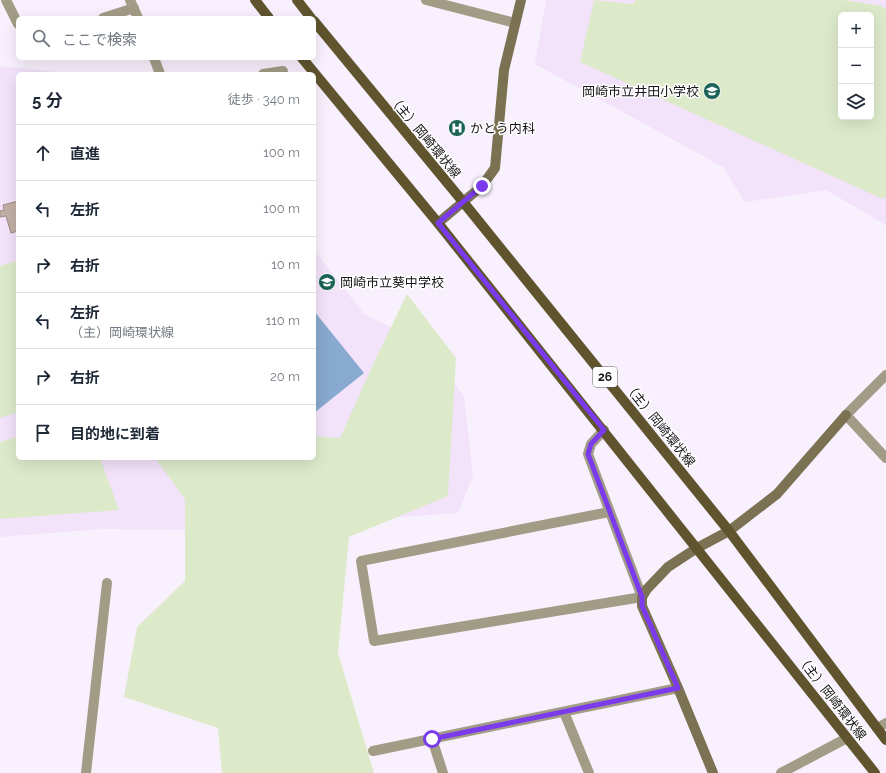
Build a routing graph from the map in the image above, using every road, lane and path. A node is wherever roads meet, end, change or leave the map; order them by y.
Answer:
1 (6, 0) edge
2 (255, 0) edge
3 (296, 0) edge
4 (426, 0) edge
5 (520, 0) edge
6 (132, 4) edge
7 (107, 16) edge
8 (137, 16) edge
9 (268, 16) edge
10 (309, 16) edge
11 (16, 20) edge
12 (316, 23) edge
13 (515, 23) junction
14 (155, 60) edge
15 (304, 60) edge
16 (283, 71) dead end
17 (159, 72) edge
18 (276, 72) edge
19 (314, 72) edge
20 (316, 75) edge
21 (464, 203) junction
22 (438, 223) junction
23 (886, 375) edge
24 (846, 415) junction
25 (604, 430) junction
26 (886, 458) edge
27 (609, 512) junction
28 (729, 530) junction
29 (696, 548) junction
30 (107, 583) dead end
31 (642, 597) junction
32 (678, 688) junction
33 (564, 712) junction
34 (881, 726) edge
35 (847, 738) junction
36 (432, 739) junction
37 (886, 740) edge
38 (372, 751) dead end
39 (86, 773) edge
40 (443, 773) edge
41 (590, 773) edge
42 (713, 773) edge
43 (781, 773) edge
44 (875, 773) edge

1 - 11 street
2 - 9 main road
3 - 10 main road
4 - 13 street
5 - 13 street
6 - 7 street
6 - 8 street
12 - 21 main road, （主）岡崎環状線 / 26
13 - 21 street
14 - 17 street
15 - 19 main road, （主）岡崎環状線 / 26
16 - 18 street
20 - 22 main road, （主）岡崎環状線 / 26
21 - 22 street
21 - 28 main road, （主）岡崎環状線 / 26
22 - 25 main road, （主）岡崎環状線 / 26
23 - 24 street
24 - 26 street
24 - 28 street
25 - 27 street
25 - 29 main road, （主）岡崎環状線 / 26
27 - 31 street
27 - 31 street
28 - 29 street
28 - 34 main road, （主）岡崎環状線 / 26
29 - 31 street
29 - 35 main road, （主）岡崎環状線 / 26
30 - 39 street
31 - 32 street
32 - 33 street
32 - 42 street
33 - 36 street
33 - 41 street
34 - 37 main road, （主）岡崎環状線 / 26
35 - 43 street
35 - 44 main road, （主）岡崎環状線 / 26
36 - 38 street
36 - 40 street

